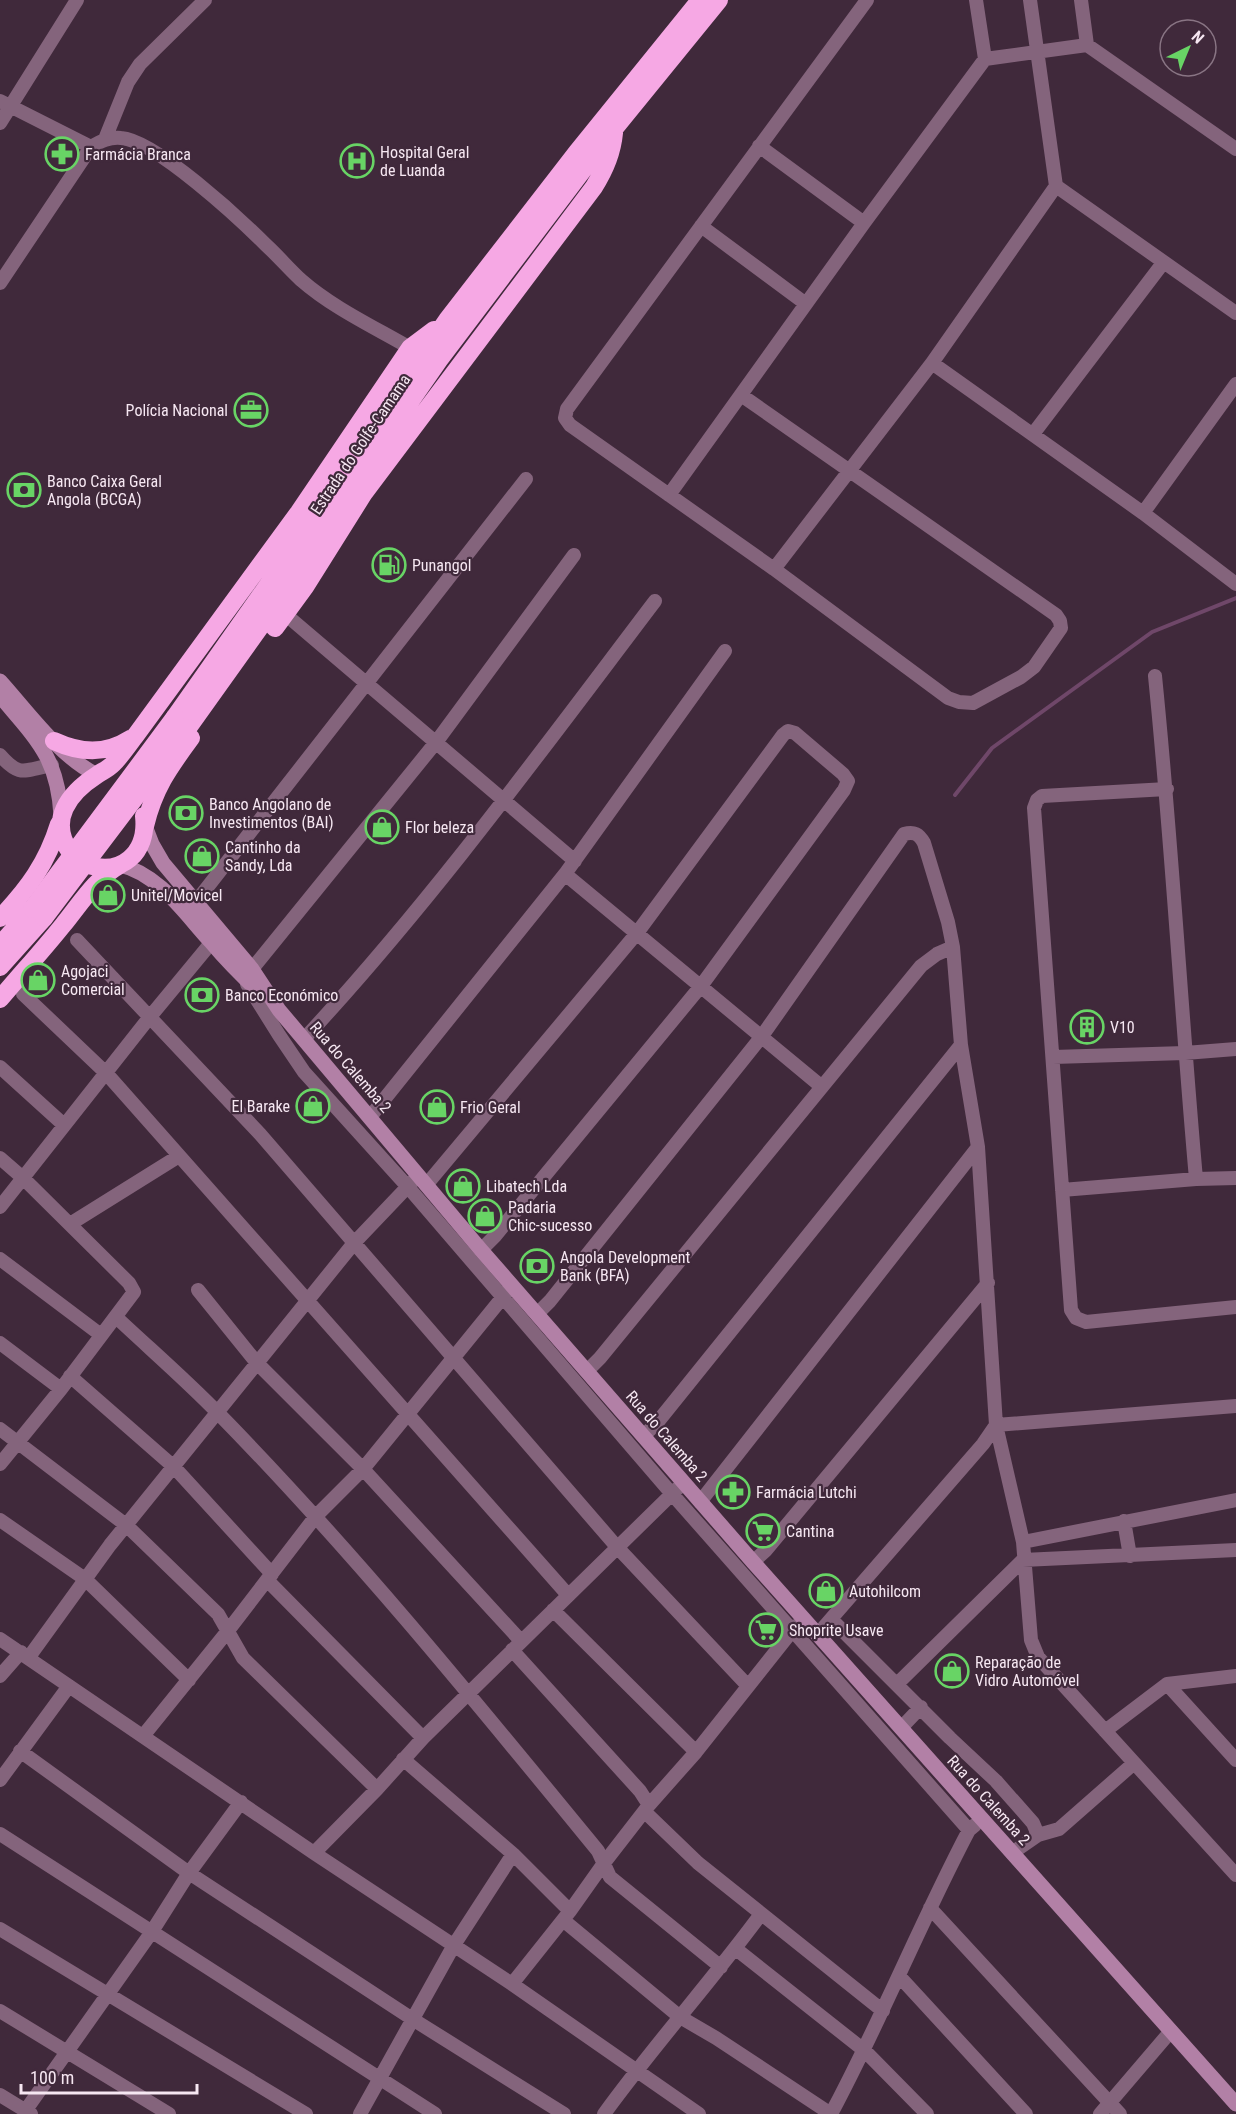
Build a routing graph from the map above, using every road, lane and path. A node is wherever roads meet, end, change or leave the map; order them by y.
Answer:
1 (77, 0) edge
2 (205, 0) edge
3 (700, 0) edge
4 (719, 0) edge
5 (867, 0) edge
6 (976, 0) edge
7 (1030, 0) edge
8 (1081, 0) edge
9 (1087, 45) junction
10 (1038, 52) junction
11 (985, 60) junction
12 (5, 104) edge
13 (0, 123) edge
14 (614, 129) junction
15 (105, 139) junction
16 (91, 147) junction
17 (759, 147) junction
18 (1236, 149) edge
19 (1056, 186) junction
20 (864, 223) junction
21 (701, 226) junction
22 (1163, 263) junction
23 (0, 283) edge
24 (806, 304) junction
25 (1236, 313) edge
26 (447, 320) junction
27 (404, 345) junction
28 (932, 363) junction
29 (1236, 384) edge
30 (741, 395) junction
31 (1033, 434) junction
32 (849, 471) junction
33 (526, 479) dead end
34 (669, 495) junction
35 (1143, 513) junction
36 (574, 555) dead end
37 (774, 569) junction
38 (1236, 584) edge
39 (655, 601) dead end
40 (285, 614) junction
41 (725, 651) dead end
42 (1155, 676) dead end
43 (0, 681) edge
44 (368, 683) junction
45 (0, 696) edge
46 (182, 722) junction
47 (136, 735) junction
48 (54, 741) junction
49 (437, 741) junction
50 (0, 755) edge
51 (52, 765) junction
52 (97, 775) junction
53 (121, 787) dead end
54 (1167, 789) junction
55 (136, 799) dead end
56 (505, 800) junction
57 (61, 816) junction
58 (145, 826) junction
59 (70, 852) dead end
60 (575, 861) junction
61 (86, 864) dead end
62 (120, 865) junction
63 (565, 874) junction
64 (195, 903) junction
65 (38, 913) junction
66 (0, 918) edge
67 (637, 933) junction
68 (77, 940) dead end
69 (212, 943) junction
70 (0, 945) edge
71 (953, 947) junction
72 (0, 967) edge
73 (248, 973) junction
74 (701, 986) junction
75 (23, 994) dead end
76 (0, 999) edge
77 (149, 1018) junction
78 (762, 1036) junction
79 (304, 1039) junction
80 (961, 1045) junction
81 (1236, 1049) edge
82 (1185, 1053) junction
83 (1053, 1058) junction
84 (0, 1067) edge
85 (106, 1073) junction
86 (822, 1087) junction
87 (370, 1117) junction
88 (64, 1125) junction
89 (978, 1147) junction
90 (179, 1156) junction
91 (0, 1158) edge
92 (23, 1178) junction
93 (423, 1179) junction
94 (1196, 1179) junction
95 (1236, 1179) edge
96 (408, 1187) junction
97 (1062, 1190) junction
98 (0, 1207) edge
99 (70, 1224) junction
100 (354, 1244) junction
101 (481, 1250) junction
102 (0, 1259) edge
103 (988, 1283) junction
104 (198, 1290) dead end
105 (507, 1291) junction
106 (308, 1301) junction
107 (1236, 1307) edge
108 (537, 1314) junction
109 (116, 1317) junction
110 (101, 1335) junction
111 (0, 1342) edge
112 (453, 1358) junction
113 (257, 1363) junction
114 (587, 1371) junction
115 (70, 1376) junction
116 (61, 1389) junction
117 (1236, 1406) edge
118 (218, 1413) junction
119 (408, 1413) junction
120 (996, 1425) junction
121 (0, 1429) edge
122 (643, 1436) junction
123 (18, 1443) junction
124 (0, 1464) edge
125 (174, 1467) junction
126 (363, 1469) junction
127 (684, 1483) junction
128 (672, 1494) junction
129 (1236, 1500) edge
130 (700, 1502) junction
131 (316, 1516) junction
132 (0, 1520) edge
133 (1124, 1521) junction
134 (126, 1525) junction
135 (1023, 1542) junction
136 (617, 1547) junction
137 (1236, 1550) edge
138 (1130, 1556) junction
139 (1023, 1560) junction
140 (753, 1562) junction
141 (270, 1577) junction
142 (85, 1579) junction
143 (568, 1595) junction
144 (553, 1610) junction
145 (803, 1618) junction
146 (832, 1620) junction
147 (792, 1631) junction
148 (227, 1632) junction
149 (817, 1635) junction
150 (0, 1639) edge
151 (517, 1645) junction
152 (25, 1654) junction
153 (0, 1676) edge
154 (1236, 1676) edge
155 (189, 1680) junction
156 (897, 1684) junction
157 (1167, 1684) junction
158 (69, 1686) junction
159 (748, 1686) junction
160 (469, 1693) junction
161 (921, 1707) junction
162 (901, 1728) junction
163 (1105, 1731) junction
164 (143, 1736) junction
165 (423, 1738) junction
166 (20, 1751) junction
167 (696, 1752) junction
168 (403, 1760) junction
169 (1236, 1760) edge
170 (1133, 1764) junction
171 (2, 1775) edge
172 (377, 1789) junction
173 (241, 1802) junction
174 (647, 1809) junction
175 (981, 1819) junction
176 (969, 1830) junction
177 (0, 1834) edge
178 (1038, 1835) junction
179 (314, 1853) junction
180 (1012, 1853) junction
181 (513, 1854) junction
182 (604, 1863) junction
183 (189, 1873) junction
184 (1236, 1875) edge
185 (930, 1908) junction
186 (761, 1914) junction
187 (567, 1915) junction
188 (0, 1929) edge
189 (151, 1933) junction
190 (454, 1945) junction
191 (736, 1949) junction
192 (721, 1967) junction
193 (899, 1976) junction
194 (512, 1984) junction
195 (108, 1994) junction
196 (0, 2011) edge
197 (883, 2011) junction
198 (680, 2017) junction
199 (414, 2020) junction
200 (1171, 2031) junction
201 (66, 2051) junction
202 (865, 2051) junction
203 (636, 2070) junction
204 (381, 2078) junction
205 (0, 2095) edge
206 (1236, 2104) edge
207 (1105, 2109) edge
208 (27, 2113) edge
209 (169, 2114) edge
210 (306, 2114) edge
211 (360, 2114) edge
212 (435, 2114) edge
213 (564, 2114) edge
214 (604, 2114) edge
215 (699, 2114) edge
216 (831, 2114) edge
217 (927, 2114) edge
218 (1026, 2114) edge
219 (1120, 2114) edge

1 - 12 street
2 - 15 street
3 - 26 highway, Estrada do Golfe-Camama
4 - 14 highway, Estrada do Golfe-Camama
5 - 17 street
6 - 11 street
7 - 10 street
8 - 9 street
9 - 10 street
9 - 18 street
10 - 11 street
10 - 19 street
11 - 20 street
12 - 13 street
12 - 16 street
14 - 40 highway
14 - 46 highway, Estrada do Golfe-Camama
15 - 16 street
15 - 27 street
16 - 23 street
17 - 20 street
17 - 21 street
19 - 22 street
19 - 28 street
20 - 24 street
21 - 24 street
21 - 34 street
22 - 25 street
22 - 31 street
24 - 30 street
26 - 27 highway
26 - 46 highway, Estrada do Golfe-Camama
27 - 47 highway
28 - 31 street
28 - 32 street
29 - 35 street
30 - 32 street
30 - 34 street
31 - 35 street
32 - 37 street
32 - 37 street
33 - 44 street
34 - 37 street
35 - 38 street
36 - 49 street
39 - 56 street
40 - 44 street
40 - 58 highway
41 - 60 street
42 - 54 street
43 - 48 main road
44 - 49 street
44 - 64 street
45 - 51 main road
46 - 65 highway, Estrada do Golfe-Camama, bridge
47 - 48 highway
47 - 52 highway
48 - 52 main road
49 - 56 street
49 - 73 street
50 - 51 street
51 - 57 main road
52 - 53 highway
52 - 57 highway
54 - 82 street
54 - 83 street
55 - 58 highway
56 - 60 street
56 - 79 street
57 - 59 highway
57 - 66 highway
58 - 62 highway
58 - 64 main road
60 - 63 street
61 - 62 highway
62 - 69 main road
62 - 76 highway
63 - 67 street
63 - 87 street
64 - 73 main road
65 - 70 highway
65 - 72 highway
67 - 74 street
67 - 74 street
67 - 93 street
68 - 77 street
69 - 73 main road
69 - 77 street
71 - 78 street
71 - 80 street
71 - 86 street
73 - 79 main road, Rua do Calemba 2
73 - 96 street
74 - 78 street
74 - 101 street
75 - 85 street
77 - 85 street
77 - 100 street
78 - 86 street
78 - 108 street
79 - 87 main road, Rua do Calemba 2
80 - 89 street
80 - 122 street
81 - 82 street
82 - 83 street
82 - 94 street
83 - 97 street
84 - 88 street
85 - 88 street
85 - 90 street
86 - 114 street
87 - 93 main road, Rua do Calemba 2
88 - 92 street
89 - 103 street
89 - 130 street
90 - 99 street
90 - 106 street
91 - 92 street
92 - 98 street
92 - 99 street
93 - 96 street
93 - 101 main road, Rua do Calemba 2
94 - 95 street
94 - 97 street
96 - 100 street
96 - 105 street
97 - 107 street
99 - 109 street
100 - 106 street
100 - 112 street
101 - 105 main road, Rua do Calemba 2
102 - 110 street
103 - 120 street
103 - 140 street
104 - 113 street
105 - 108 main road, Rua do Calemba 2
105 - 112 street
105 - 128 street
106 - 113 street
106 - 119 street
108 - 114 main road, Rua do Calemba 2
109 - 110 street
109 - 118 street
110 - 115 street
111 - 116 street
112 - 119 street
112 - 136 street
113 - 118 street
113 - 126 street
114 - 122 main road, Rua do Calemba 2
115 - 116 street
115 - 125 street
116 - 123 street
117 - 120 street
118 - 125 street
118 - 131 street
119 - 126 street
119 - 143 street
120 - 135 street
120 - 146 street
121 - 123 street
122 - 127 main road, Rua do Calemba 2
123 - 124 street
123 - 134 street
125 - 134 street
125 - 141 street
126 - 131 street
126 - 151 street
127 - 128 street
127 - 130 main road, Rua do Calemba 2
128 - 136 street
128 - 147 street
129 - 133 street
130 - 140 main road, Rua do Calemba 2
131 - 141 street
131 - 160 street
132 - 142 street
133 - 135 street
133 - 138 street
134 - 142 street
134 - 148 street
135 - 139 street
136 - 143 street
136 - 159 street
137 - 138 street
138 - 139 street
139 - 156 street
139 - 163 street
140 - 145 main road, Rua do Calemba 2
141 - 148 street
141 - 165 street
142 - 152 street
142 - 155 street
143 - 144 street
144 - 151 street
144 - 167 street
145 - 147 street
145 - 149 main road, Rua do Calemba 2
146 - 149 street
146 - 156 street
147 - 159 street
147 - 176 street
148 - 155 street
148 - 172 street
149 - 162 main road, Rua do Calemba 2
150 - 152 street
151 - 160 street
151 - 174 street
152 - 153 street
152 - 158 street
154 - 157 street
155 - 164 street
156 - 161 street
157 - 163 street
157 - 169 street
158 - 164 street
158 - 166 street
159 - 167 street
160 - 165 street
160 - 182 street
161 - 162 street
161 - 178 street
162 - 175 main road, Rua do Calemba 2
163 - 170 street
164 - 173 street
165 - 168 street
166 - 171 street
166 - 183 street
167 - 174 street
168 - 172 street
168 - 181 street
170 - 178 street
170 - 184 street
172 - 179 street
173 - 179 street
173 - 183 street
174 - 182 street
174 - 186 street
175 - 176 street
175 - 180 main road, Rua do Calemba 2
176 - 185 street
177 - 189 street
178 - 180 street
179 - 190 street
180 - 200 main road, Rua do Calemba 2
181 - 187 street
181 - 190 street
182 - 187 street
182 - 192 street
183 - 189 street
183 - 199 street
185 - 193 street
185 - 207 street
186 - 191 street
186 - 197 street
187 - 194 street
187 - 198 street
188 - 195 street
189 - 195 street
189 - 204 street
190 - 194 street
190 - 199 street
191 - 192 street
191 - 202 street
192 - 198 street
193 - 197 street
193 - 218 street
194 - 203 street
195 - 201 street
195 - 210 street
196 - 201 street
197 - 202 street
198 - 203 street
198 - 216 street
199 - 204 street
199 - 213 street
200 - 206 main road, Rua do Calemba 2
200 - 207 street
201 - 208 street
201 - 209 street
202 - 216 street
202 - 217 street
203 - 214 street
203 - 215 street
204 - 211 street
204 - 212 street
205 - 208 street
207 - 219 street

